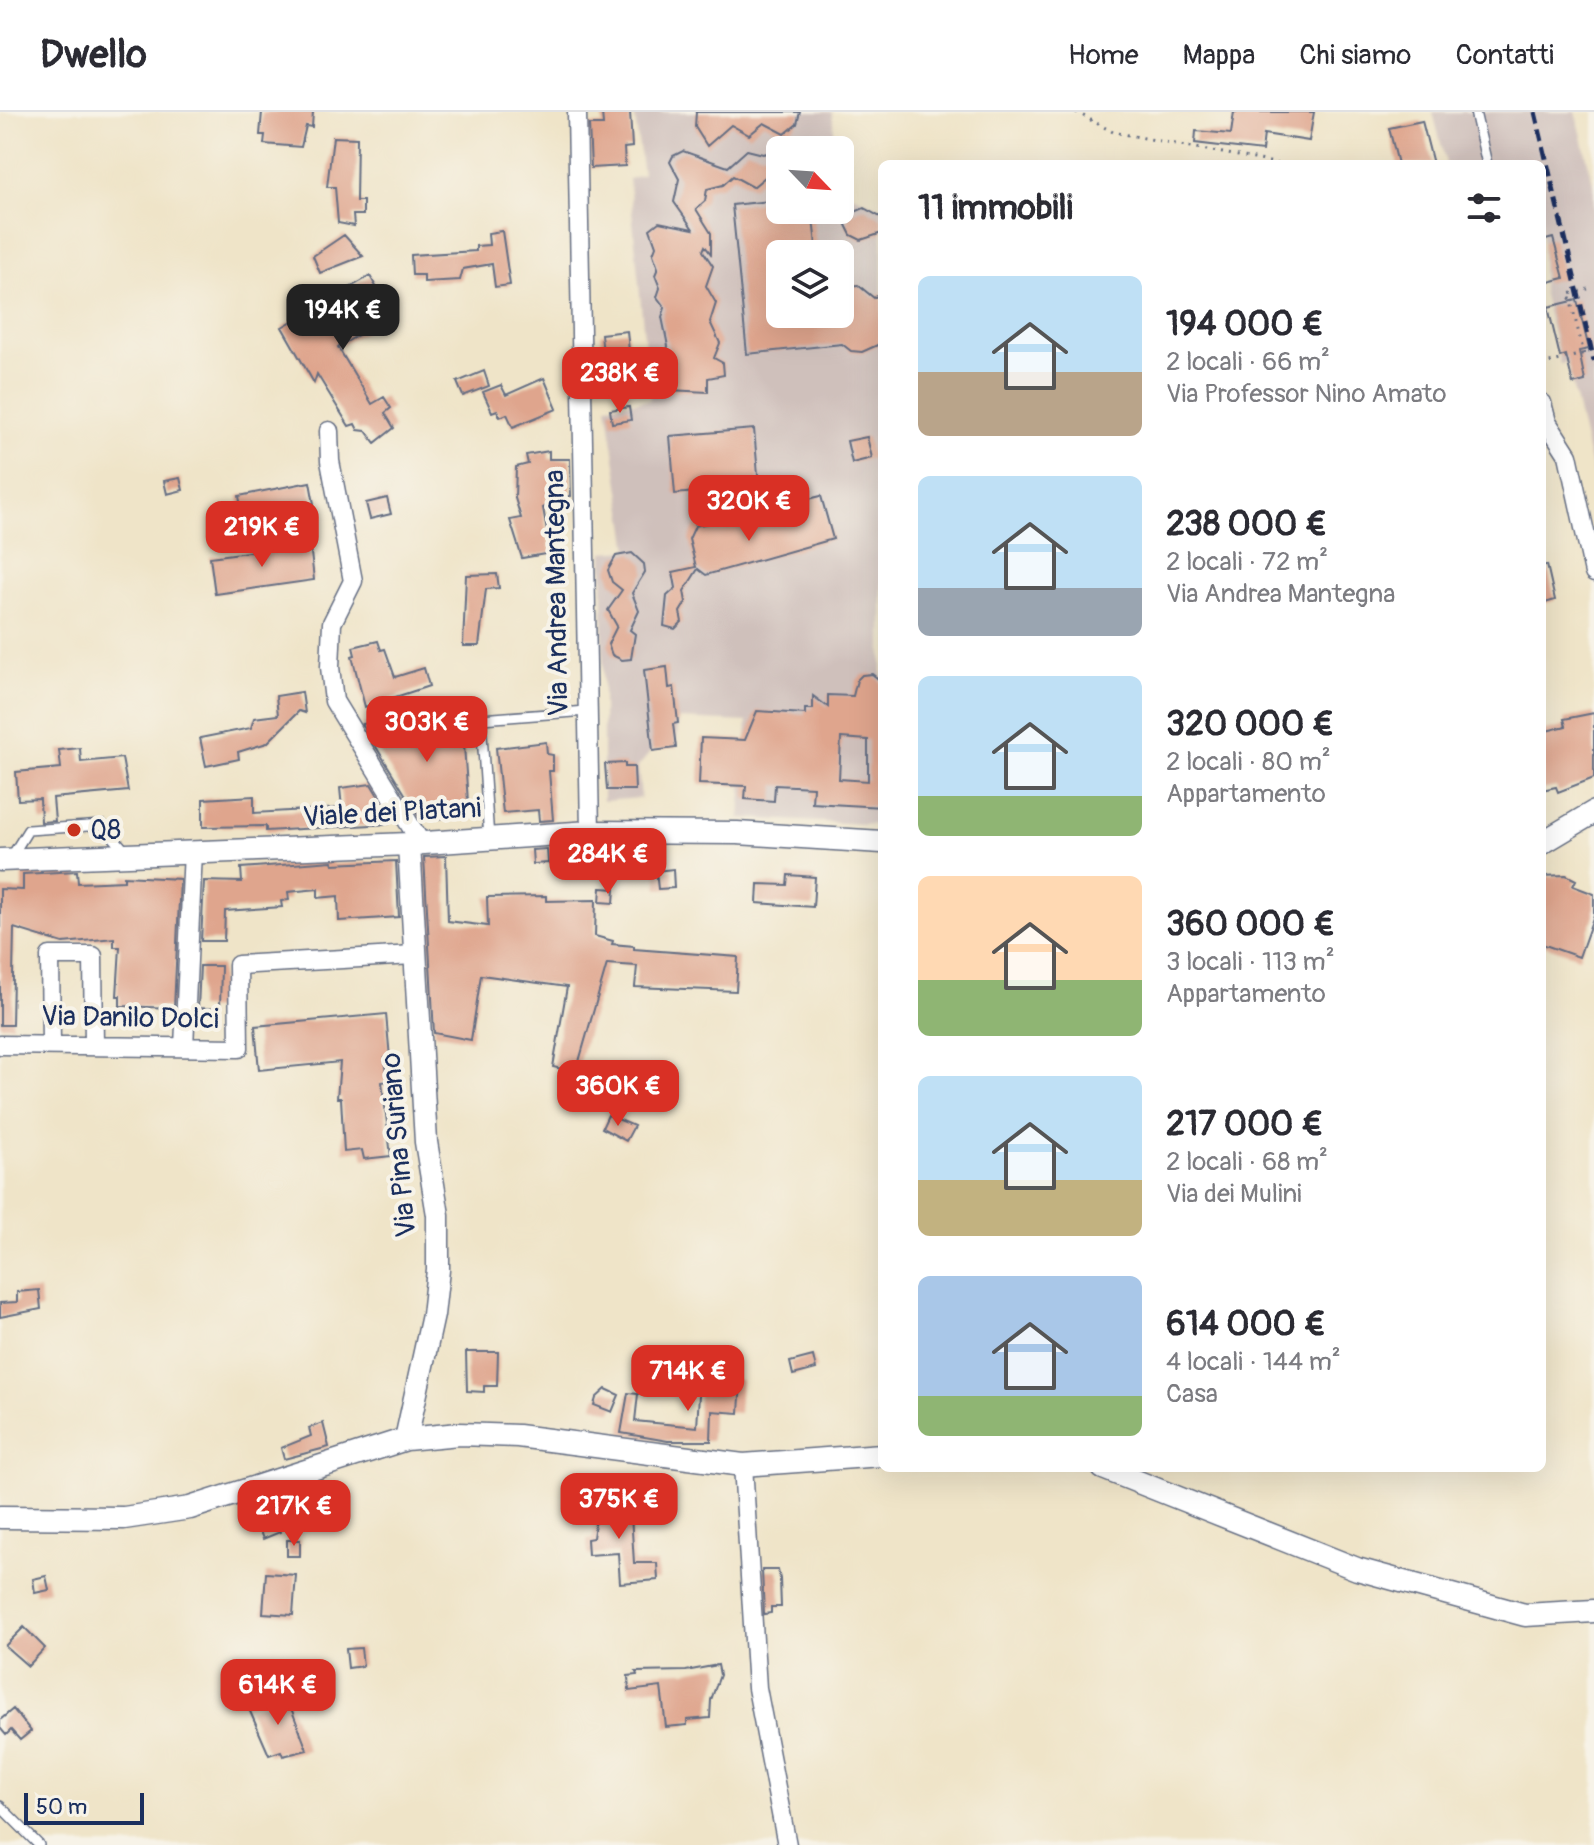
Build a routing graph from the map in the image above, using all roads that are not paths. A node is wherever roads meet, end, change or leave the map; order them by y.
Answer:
1 (577, 112) edge
2 (1475, 112) edge
3 (1486, 160) edge
4 (1546, 418) edge
5 (329, 431) dead end
6 (1594, 573) edge
7 (587, 711) junction
8 (1594, 812) edge
9 (590, 832) junction
10 (489, 839) junction
11 (1546, 841) edge
12 (878, 842) edge
13 (415, 843) junction
14 (193, 851) junction
15 (5, 859) edge
16 (414, 955) junction
17 (0, 1045) edge
18 (51, 1045) junction
19 (94, 1046) junction
20 (184, 1047) junction
21 (406, 1439) junction
22 (878, 1455) edge
23 (743, 1465) junction
24 (1113, 1472) edge
25 (0, 1517) edge
26 (1594, 1611) edge
27 (0, 1806) edge
28 (39, 1845) edge
29 (787, 1845) edge

1 - 7 street, Via Andrea Mantegna
2 - 3 lane
4 - 6 street
5 - 13 street
7 - 9 street, Via Andrea Mantegna
7 - 10 lane
8 - 11 street
9 - 10 street, Viale dei Platani
9 - 12 street, Viale dei Platani
10 - 13 street, Viale dei Platani
13 - 14 street, Viale dei Platani
13 - 16 street, Via Pina Suriano
14 - 15 street, Viale dei Platani
14 - 20 street
16 - 20 street, Via Danilo Dolci
16 - 21 street, Via Pina Suriano
17 - 18 street, Via Danilo Dolci
18 - 19 street, Via Danilo Dolci
18 - 19 street
19 - 20 street, Via Danilo Dolci
21 - 23 street
21 - 25 street
22 - 23 street
23 - 29 street
24 - 26 street
27 - 28 lane

